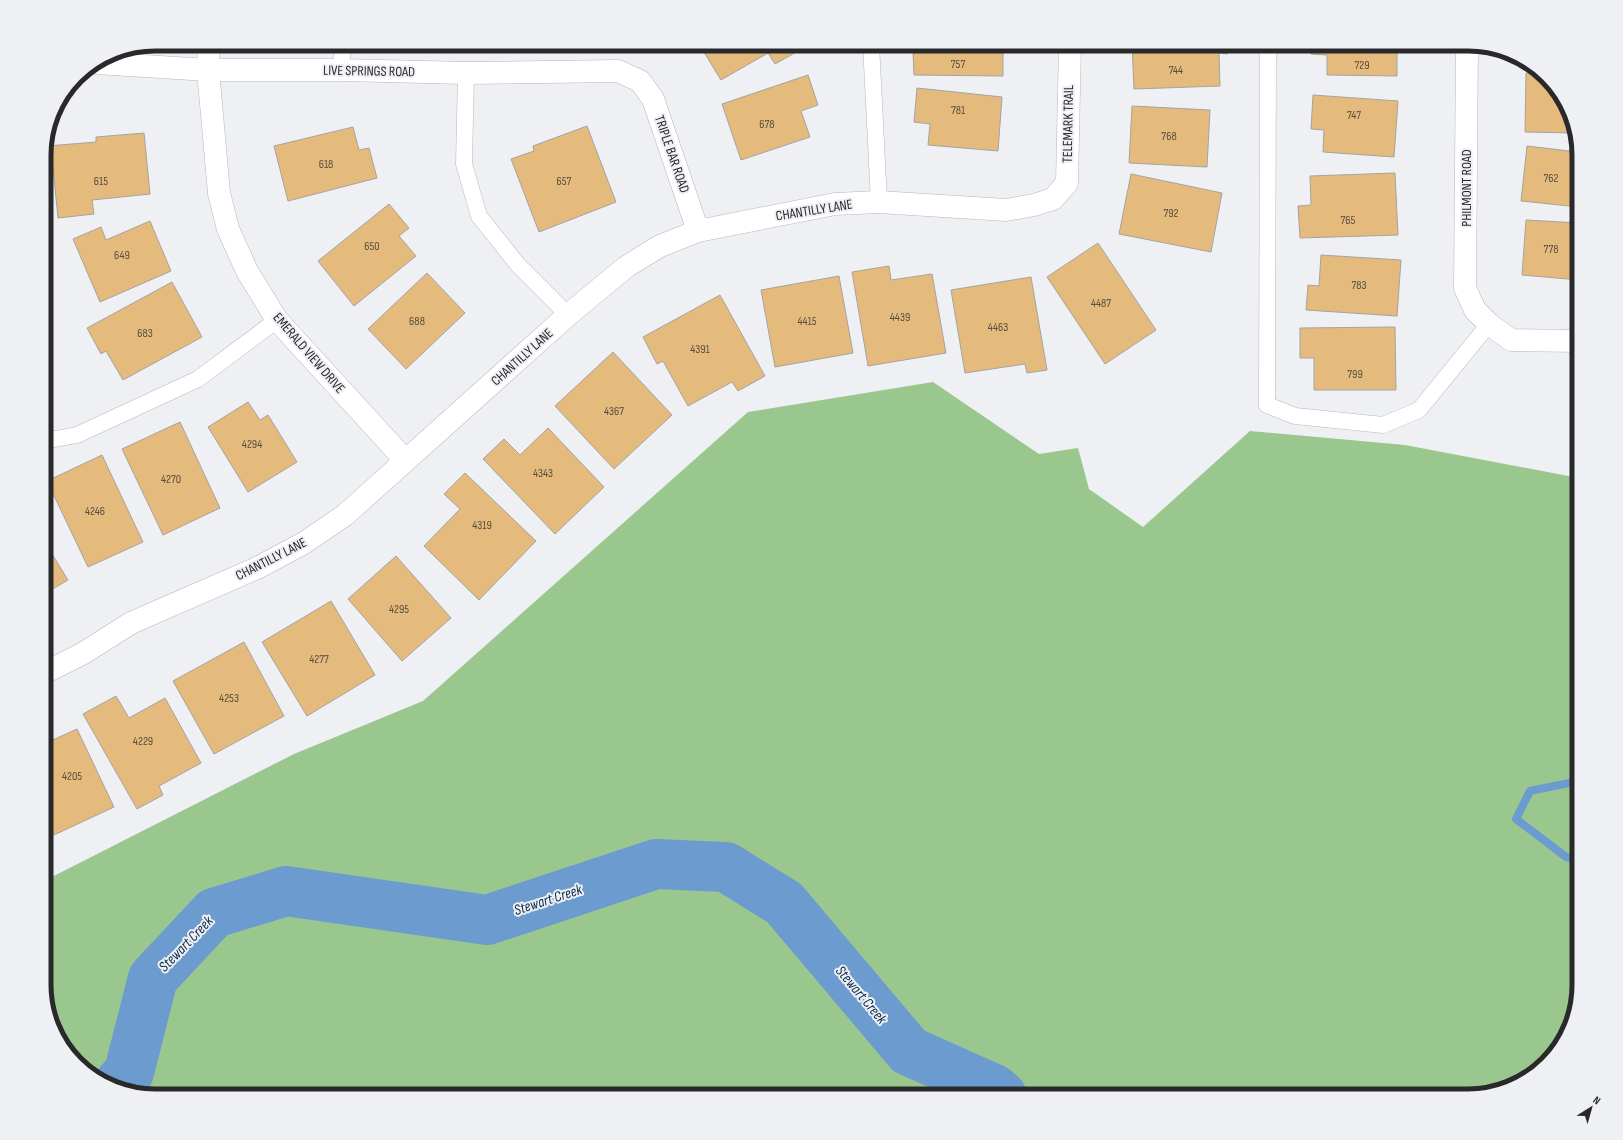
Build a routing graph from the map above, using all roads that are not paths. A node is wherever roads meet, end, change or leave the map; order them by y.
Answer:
1 (209, 51) edge
2 (342, 51) edge
3 (871, 51) edge
4 (1070, 51) edge
5 (1268, 51) edge
6 (1466, 51) edge
7 (106, 64) edge
8 (208, 70) junction
9 (341, 70) junction
10 (466, 73) junction
11 (640, 81) joint
12 (1053, 199) joint
13 (879, 202) junction
14 (698, 231) junction
15 (568, 315) junction
16 (277, 320) junction
17 (1489, 324) junction
18 (1572, 341) edge
19 (51, 440) edge
20 (405, 460) junction
21 (51, 670) edge

1 - 8 street, EMERALD VIEW DRIVE
2 - 9 lane
3 - 13 lane
4 - 12 street, TELEMARK TRAIL
5 - 17 lane
6 - 17 street, PHILMONT ROAD
7 - 8 street, LIVE SPRINGS ROAD
8 - 9 street, LIVE SPRINGS ROAD
8 - 16 street, EMERALD VIEW DRIVE
9 - 10 street, LIVE SPRINGS ROAD
10 - 11 street, LIVE SPRINGS ROAD
10 - 15 lane
11 - 14 street, TRIPLE BAR ROAD
12 - 13 street, CHANTILLY LANE
13 - 14 street, CHANTILLY LANE
14 - 15 street, CHANTILLY LANE
15 - 20 street, CHANTILLY LANE
16 - 19 lane
16 - 20 street, EMERALD VIEW DRIVE
17 - 18 street, PHILMONT ROAD
20 - 21 street, CHANTILLY LANE

